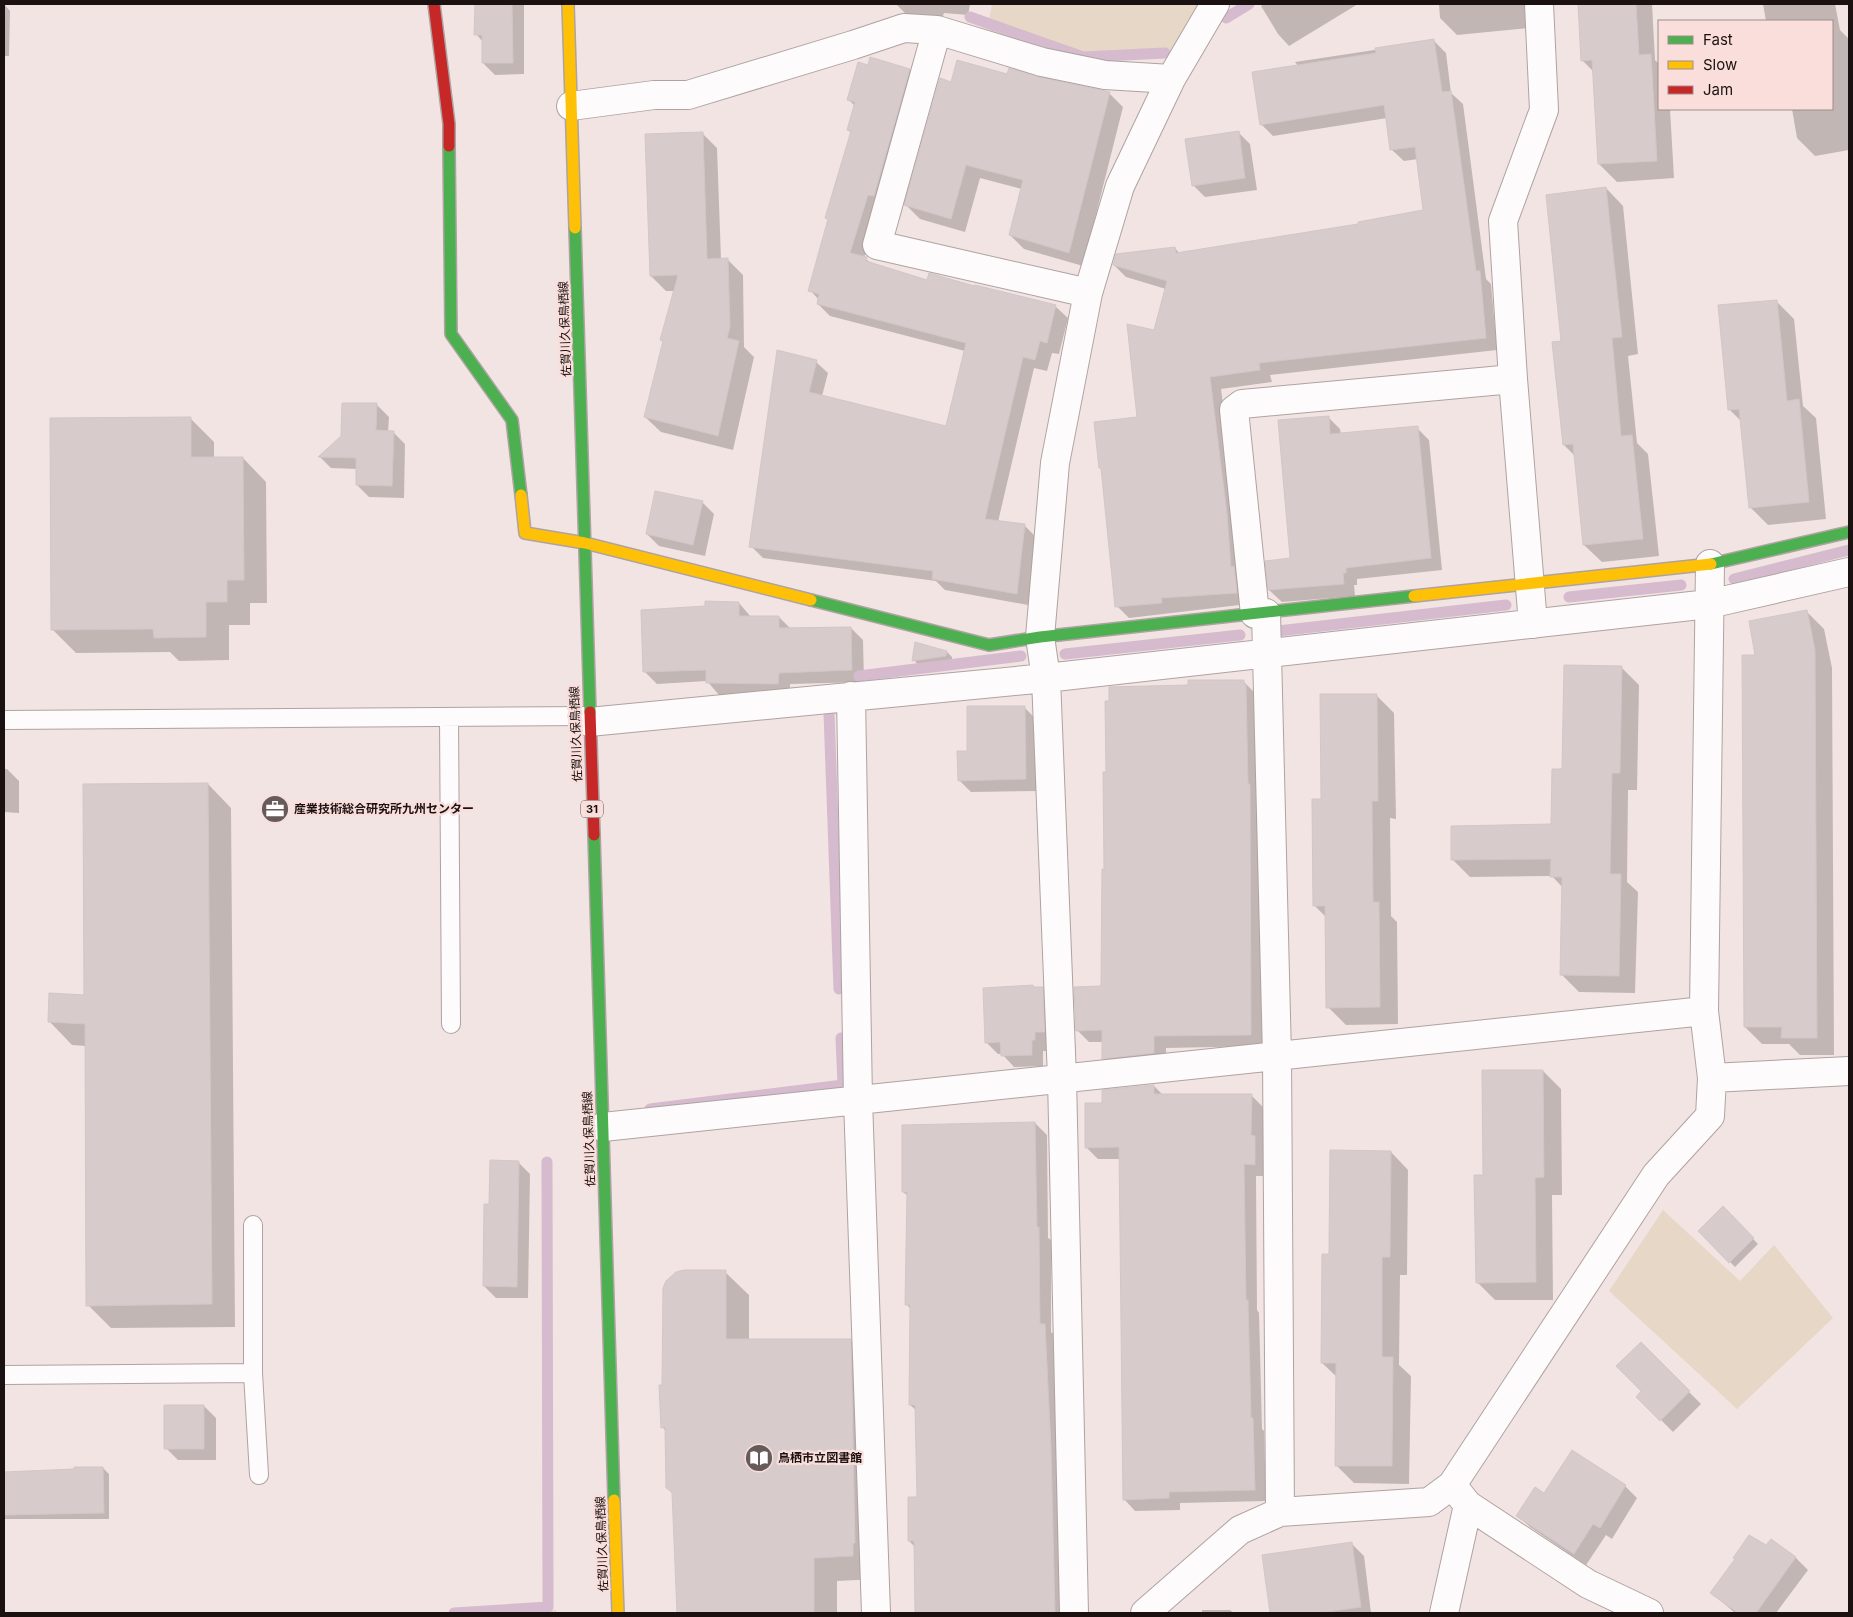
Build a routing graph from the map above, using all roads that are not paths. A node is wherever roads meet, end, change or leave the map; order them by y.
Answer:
1 (434, 4) edge
2 (568, 4) edge
3 (1215, 4) edge
4 (1538, 4) edge
5 (937, 30) junction
6 (1171, 80) junction
7 (571, 106) junction
8 (1088, 293) junction
9 (1513, 379) junction
10 (1849, 532) edge
11 (586, 543) junction
12 (1710, 564) junction
13 (1849, 572) edge
14 (1530, 585) junction
15 (1709, 604) junction
16 (1260, 613) junction
17 (1533, 624) junction
18 (1040, 637) junction
19 (1266, 653) junction
20 (1046, 678) junction
21 (851, 696) junction
22 (449, 717) junction
23 (589, 719) junction
24 (4, 720) edge
25 (1704, 1011) junction
26 (450, 1024) dead end
27 (1277, 1056) junction
28 (1849, 1071) edge
29 (1062, 1078) junction
30 (1712, 1078) junction
31 (858, 1100) junction
32 (603, 1127) junction
33 (253, 1225) dead end
34 (253, 1373) junction
35 (4, 1375) edge
36 (259, 1475) dead end
37 (1460, 1495) junction
38 (1280, 1512) junction
39 (618, 1613) edge
40 (876, 1613) edge
41 (1074, 1613) edge
42 (1145, 1613) edge
43 (1444, 1613) edge
44 (1649, 1613) edge

1 - 11 street
2 - 7 street, 佐賀川久保鳥栖線 / 31
3 - 6 street
4 - 9 street
5 - 6 street
5 - 7 street
5 - 8 street
6 - 8 street
7 - 11 street, 佐賀川久保鳥栖線 / 31
8 - 18 street
9 - 14 street
9 - 16 street
10 - 12 street
11 - 18 street
11 - 23 street, 佐賀川久保鳥栖線 / 31
12 - 14 street
12 - 15 street
13 - 15 street
14 - 16 street
14 - 17 street
15 - 17 street
15 - 25 street
16 - 18 street
16 - 19 street
17 - 19 street
18 - 20 street
19 - 20 street
19 - 27 street
20 - 21 street
20 - 29 street
21 - 23 street
21 - 31 street
22 - 23 lane
22 - 24 lane
22 - 26 lane
23 - 32 street, 佐賀川久保鳥栖線 / 31
25 - 27 street
25 - 30 street
27 - 29 street
27 - 38 street
28 - 30 street
29 - 31 street
29 - 41 street
30 - 37 street
31 - 32 street
31 - 40 street
32 - 39 street, 佐賀川久保鳥栖線 / 31
33 - 34 lane
34 - 35 lane
34 - 36 lane
37 - 38 street
37 - 43 street
37 - 44 street
38 - 42 street

